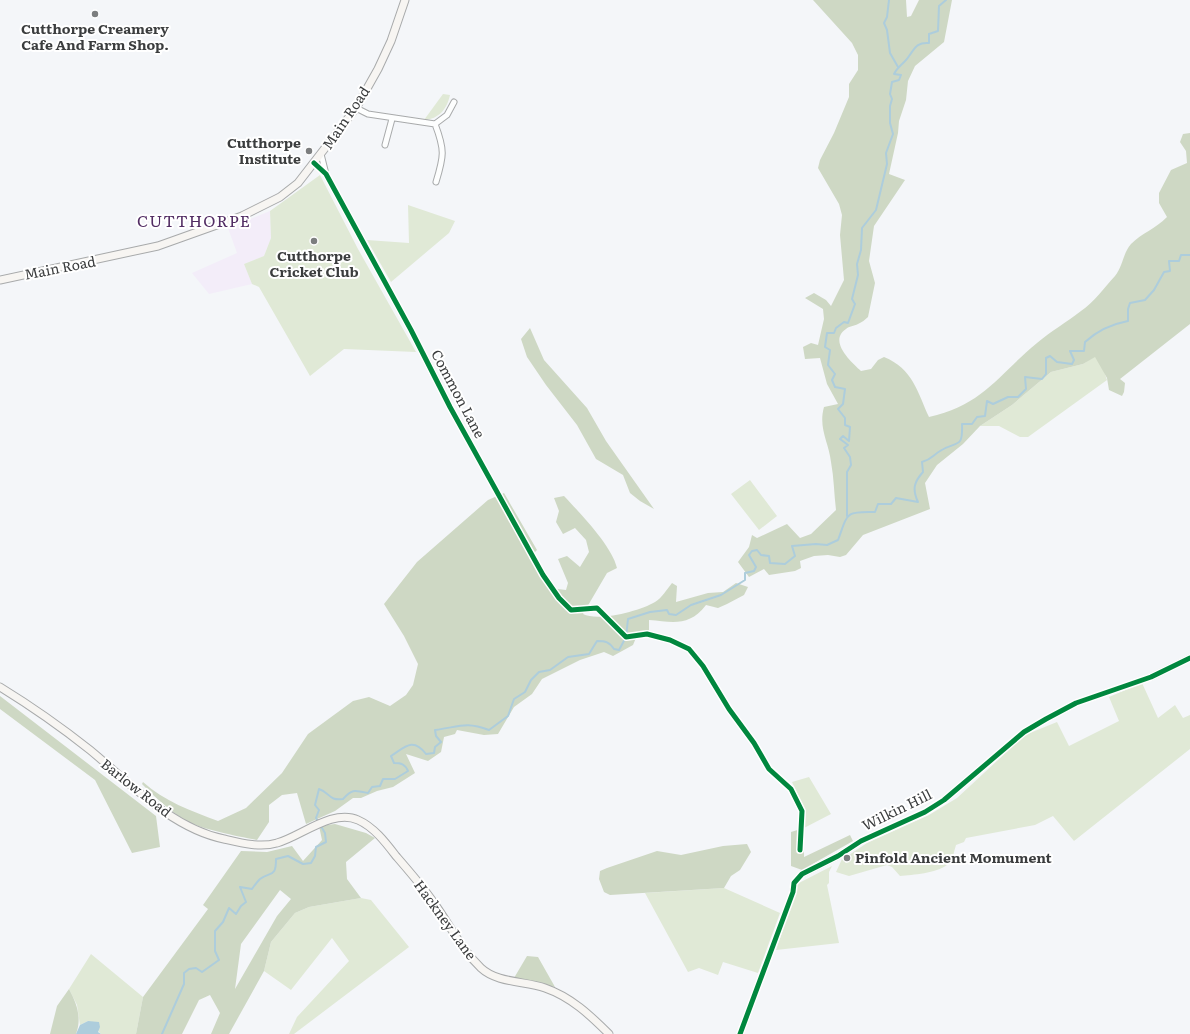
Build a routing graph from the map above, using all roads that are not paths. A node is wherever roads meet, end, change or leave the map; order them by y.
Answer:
1 (405, 0) edge
2 (454, 102) dead end
3 (356, 108) junction
4 (392, 119) junction
5 (435, 124) junction
6 (385, 145) dead end
7 (321, 154) junction
8 (314, 163) junction
9 (326, 174) junction
10 (436, 182) dead end
11 (0, 280) edge
12 (597, 608) dead end
13 (1190, 658) edge
14 (0, 687) edge
15 (289, 839) joint
16 (609, 1034) edge
17 (740, 1034) edge

1 - 3 main road, Main Road
2 - 5 street
3 - 4 street
3 - 7 main road, Main Road
4 - 5 street
4 - 6 street
5 - 10 street
7 - 8 main road, Main Road
7 - 9 street, Common Lane
8 - 9 street, Common Lane
8 - 11 main road, Main Road
9 - 12 street, Common Lane
13 - 17 street, Wilkin Hill
14 - 15 main road, Barlow Road
15 - 16 main road, Hackney Lane

